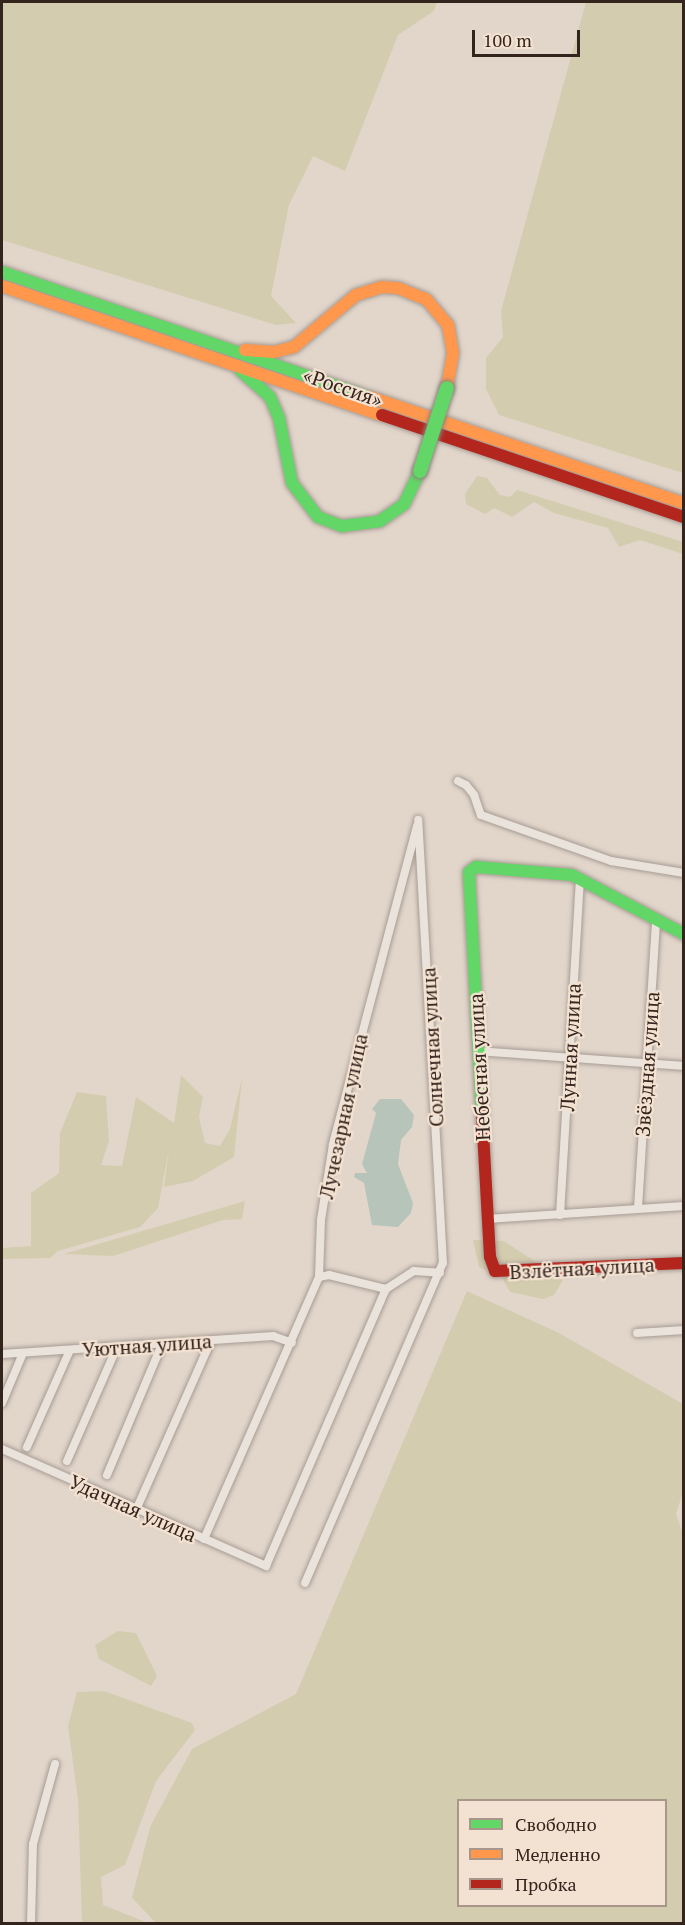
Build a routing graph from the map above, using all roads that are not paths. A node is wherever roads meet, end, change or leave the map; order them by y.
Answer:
1 (2, 272) edge
2 (6, 289) edge
3 (227, 355) junction
4 (684, 503) edge
5 (684, 517) edge
6 (458, 782) dead end
7 (418, 820) joint
8 (684, 873) edge
9 (580, 879) junction
10 (656, 920) junction
11 (684, 934) edge
12 (477, 1051) junction
13 (570, 1059) junction
14 (647, 1064) junction
15 (684, 1066) edge
16 (684, 1206) edge
17 (638, 1208) junction
18 (560, 1215) junction
19 (487, 1219) junction
20 (490, 1257) joint
21 (684, 1263) edge
22 (440, 1273) junction
23 (319, 1277) junction
24 (386, 1289) junction
25 (684, 1330) edge
26 (637, 1333) dead end
27 (211, 1341) junction
28 (292, 1343) junction
29 (162, 1344) junction
30 (117, 1347) junction
31 (70, 1350) junction
32 (23, 1353) junction
33 (2, 1354) edge
34 (2, 1404) edge
35 (27, 1447) dead end
36 (2, 1449) edge
37 (67, 1461) dead end
38 (107, 1475) dead end
39 (136, 1510) junction
40 (204, 1539) junction
41 (305, 1583) dead end
42 (55, 1764) dead end
43 (31, 1923) edge

1 - 3 main road, «Россия»
2 - 3 main road, «Россия»
3 - 3 main road, bridge
3 - 4 main road, «Россия»
3 - 5 main road, «Россия»
6 - 8 street
7 - 22 street, Солнечная улица
7 - 23 street, Лучезарная улица
9 - 10 main road
9 - 12 main road, Небесная улица
9 - 13 street, Лунная улица
10 - 11 main road
10 - 14 street, Звёздная улица
12 - 13 street
12 - 19 main road, Небесная улица
13 - 14 street
13 - 18 street, Лунная улица
14 - 15 street
14 - 17 street, Звёздная улица
16 - 17 street
17 - 18 street
18 - 19 street
19 - 20 main road, Небесная улица
20 - 21 main road, Взлётная улица
22 - 24 street
22 - 41 street, Солнечная улица
23 - 24 street
23 - 28 street, Лучезарная улица
24 - 40 street, Удачная улица
25 - 26 street
27 - 28 street, Уютная улица
27 - 29 street, Уютная улица
27 - 39 street
28 - 40 street, Лучезарная улица
29 - 30 street, Уютная улица
29 - 38 street
30 - 31 street, Уютная улица
30 - 37 street
31 - 32 street, Уютная улица
31 - 35 street
32 - 33 street, Уютная улица
32 - 34 street
36 - 39 street, Удачная улица
39 - 40 street, Удачная улица
42 - 43 street

